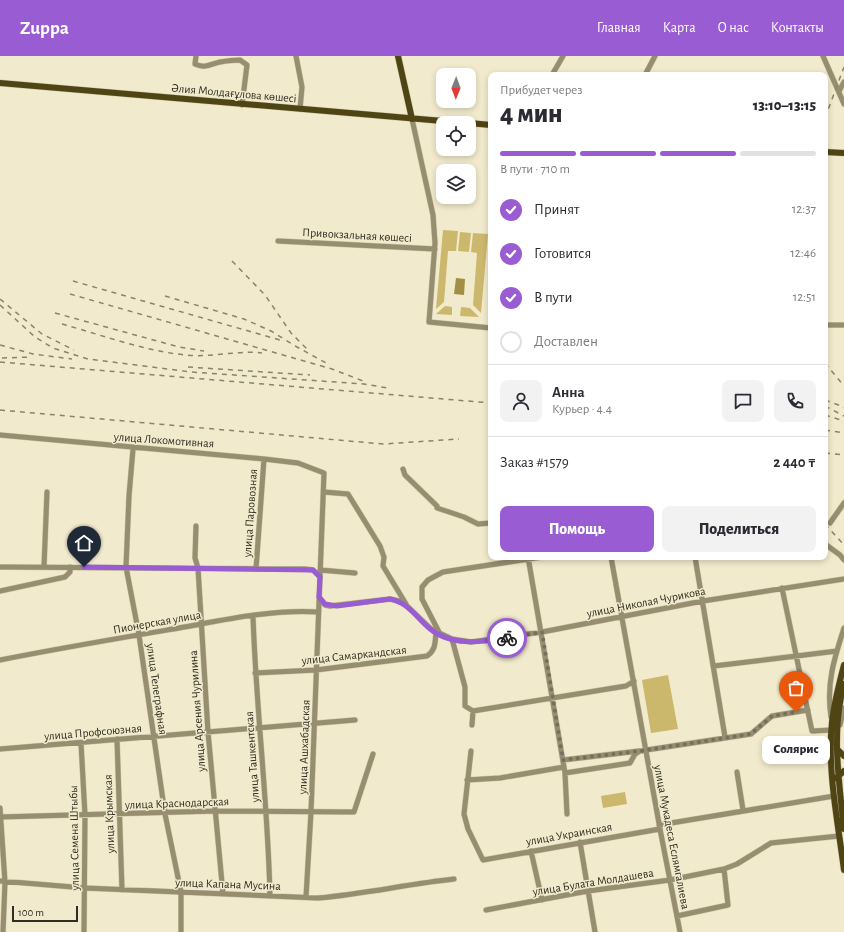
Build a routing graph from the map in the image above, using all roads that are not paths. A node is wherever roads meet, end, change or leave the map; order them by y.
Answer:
1 (196, 56) edge
2 (296, 56) edge
3 (398, 56) edge
4 (563, 56) edge
5 (655, 56) edge
6 (823, 56) edge
7 (554, 72) edge
8 (647, 72) edge
9 (844, 82) edge
10 (0, 83) edge
11 (839, 91) junction
12 (844, 104) edge
13 (242, 105) junction
14 (300, 109) junction
15 (412, 119) junction
16 (436, 121) edge
17 (476, 124) edge
18 (488, 125) edge
19 (828, 152) edge
20 (844, 153) edge
21 (278, 241) dead end
22 (435, 249) junction
23 (828, 325) edge
24 (844, 325) edge
25 (488, 328) edge
26 (0, 435) edge
27 (133, 449) junction
28 (264, 459) junction
29 (403, 469) dead end
30 (47, 492) dead end
31 (324, 492) junction
32 (844, 503) edge
33 (488, 523) edge
34 (830, 523) dead end
35 (196, 526) dead end
36 (828, 546) edge
37 (516, 560) edge
38 (528, 560) edge
39 (612, 560) edge
40 (696, 560) edge
41 (844, 560) edge
42 (0, 567) edge
43 (44, 567) junction
44 (70, 567) junction
45 (126, 567) junction
46 (198, 568) junction
47 (256, 569) junction
48 (320, 570) junction
49 (356, 573) dead end
50 (320, 577) junction
51 (844, 579) edge
52 (782, 588) junction
53 (0, 591) edge
54 (319, 597) junction
55 (704, 601) junction
56 (407, 606) junction
57 (318, 612) junction
58 (253, 616) junction
59 (622, 616) junction
60 (200, 624) junction
61 (844, 628) edge
62 (542, 632) junction
63 (438, 633) junction
64 (139, 635) junction
65 (452, 639) junction
66 (837, 651) junction
67 (795, 655) junction
68 (0, 660) edge
69 (844, 665) edge
70 (714, 666) junction
71 (316, 670) junction
72 (255, 673) junction
73 (634, 681) junction
74 (844, 684) edge
75 (552, 698) junction
76 (844, 708) edge
77 (808, 710) junction
78 (473, 711) junction
79 (354, 720) dead end
80 (832, 722) junction
81 (314, 723) junction
82 (472, 725) dead end
83 (260, 728) junction
84 (832, 730) junction
85 (208, 732) junction
86 (153, 736) junction
87 (726, 736) junction
88 (117, 738) junction
89 (837, 740) junction
90 (81, 743) junction
91 (0, 749) edge
92 (837, 749) junction
93 (646, 750) junction
94 (471, 751) dead end
95 (640, 751) junction
96 (373, 754) dead end
97 (844, 756) edge
98 (563, 760) junction
99 (565, 770) junction
100 (844, 771) edge
101 (737, 772) dead end
102 (836, 778) junction
103 (467, 780) junction
104 (839, 788) edge
105 (834, 796) junction
106 (0, 808) edge
107 (743, 810) junction
108 (215, 811) junction
109 (266, 811) junction
110 (311, 812) junction
111 (165, 814) junction
112 (567, 814) dead end
113 (85, 815) junction
114 (118, 815) junction
115 (1, 817) edge
116 (659, 827) junction
117 (844, 829) edge
118 (840, 836) junction
119 (580, 842) junction
120 (531, 851) junction
121 (724, 869) junction
122 (844, 870) edge
123 (454, 879) dead end
124 (670, 880) junction
125 (3, 881) edge
126 (85, 888) junction
127 (122, 890) junction
128 (181, 892) junction
129 (588, 892) junction
130 (223, 894) junction
131 (270, 896) junction
132 (306, 897) junction
133 (542, 900) junction
134 (486, 910) dead end
135 (677, 916) junction
136 (4, 932) edge
137 (84, 932) edge
138 (181, 932) edge
139 (595, 932) edge
140 (680, 932) edge

1 - 13 street
2 - 14 street
3 - 15 main road
4 - 7 street
5 - 8 street
6 - 11 street
9 - 11 street
10 - 13 main road, Әлия Молдағұлова көшесі
11 - 12 street
13 - 14 main road, Әлия Молдағұлова көшесі
14 - 15 main road, Әлия Молдағұлова көшесі
15 - 16 main road, Әлия Молдағұлова көшесі
15 - 22 street
17 - 18 main road, Әлия Молдағұлова көшесі
19 - 20 main road
21 - 22 street, Привокзальная көшесі
22 - 25 street
23 - 24 street
26 - 27 street, улица Локомотивная
27 - 28 street, улица Локомотивная
27 - 45 street, улица Телеграфная
28 - 31 street, улица Локомотивная
28 - 47 street, улица Паровозная
29 - 33 street
30 - 43 street
31 - 48 street
31 - 56 street
32 - 34 street
35 - 46 street, улица Арсения Чурилина
36 - 41 street
37 - 63 street
38 - 62 street
39 - 59 street, улица Мукадеса Еслямгалиева
40 - 55 street
42 - 43 street
43 - 44 street
44 - 45 street
44 - 53 street
45 - 46 street
45 - 64 street, улица Телеграфная
46 - 47 street
46 - 60 street, улица Арсения Чурилина
47 - 50 street
48 - 49 street
48 - 50 street
50 - 54 street, улица Ашхабадская
51 - 52 street, улица Николая Чурикова
52 - 55 street, улица Николая Чурикова
52 - 67 street
54 - 56 street
54 - 57 street, улица Ашхабадская
55 - 59 street, улица Николая Чурикова
55 - 70 street
56 - 63 street, улица Николая Чурикова
57 - 58 street, Пионерская улица
57 - 71 street, улица Ашхабадская
58 - 60 street, Пионерская улица
58 - 72 street, улица Ташкентская
59 - 62 street, улица Николая Чурикова
59 - 73 street, улица Мукадеса Еслямгалиева
60 - 64 street, Пионерская улица
60 - 85 street, улица Арсения Чурилина
61 - 66 street
62 - 65 street, улица Николая Чурикова
62 - 75 street
63 - 65 street, улица Николая Чурикова
63 - 71 street, улица Самаркандская
64 - 68 street, Пионерская улица
64 - 86 street, улица Телеграфная
65 - 78 street
66 - 67 street
66 - 80 street
67 - 70 street
67 - 77 street
69 - 80 main road
70 - 87 street
71 - 72 street, улица Самаркандская
71 - 81 street, улица Ашхабадская
72 - 83 street, улица Ташкентская
73 - 75 street
73 - 93 street, улица Мукадеса Еслямгалиева
74 - 89 main road
75 - 78 street
75 - 98 street
76 - 89 street
77 - 84 street
77 - 87 street
78 - 82 street
79 - 81 street, улица Профсоюзная
80 - 84 main road
81 - 83 street, улица Профсоюзная
81 - 110 street, улица Ашхабадская
83 - 85 street, улица Профсоюзная
83 - 109 street, улица Ташкентская
84 - 102 main road
85 - 86 street, улица Профсоюзная
85 - 108 street, улица Арсения Чурилина
86 - 88 street, улица Профсоюзная
86 - 111 street, улица Телеграфная
87 - 93 street
88 - 90 street, улица Профсоюзная
88 - 114 street, улица Крымская
89 - 92 main road
90 - 91 street, улица Профсоюзная
90 - 113 street, улица Семена Штыбы
92 - 97 main road
92 - 102 main road
93 - 95 street
93 - 116 street, улица Мукадеса Еслямгалиева
94 - 103 street
95 - 98 street
95 - 99 street
96 - 110 street, улица Краснодарская
98 - 99 street
99 - 103 street
99 - 112 street
100 - 102 main road
101 - 107 street
102 - 104 main road
103 - 120 street, улица Украинская
104 - 105 main road
104 - 117 main road
105 - 107 street, улица Украинская
105 - 118 main road
106 - 115 street
107 - 116 street, улица Украинская
108 - 109 street, улица Краснодарская
108 - 111 street, улица Краснодарская
108 - 130 street, улица Арсения Чурилина
109 - 110 street, улица Краснодарская
109 - 131 street, улица Ташкентская
110 - 132 street, улица Ашхабадская
111 - 114 street, улица Краснодарская
111 - 128 street, улица Телеграфная
113 - 114 street, улица Краснодарская
113 - 115 street, улица Краснодарская
113 - 126 street, улица Семена Штыбы
114 - 127 street, улица Крымская
115 - 125 street
116 - 119 street, улица Украинская
116 - 124 street, улица Мукадеса Еслямгалиева
118 - 121 street, улица Булата Молдашева
118 - 122 main road
119 - 120 street, улица Украинская
119 - 129 street
120 - 133 street
121 - 124 street, улица Булата Молдашева
121 - 135 street
123 - 132 street, улица Капана Мусина
124 - 129 street, улица Булата Молдашева
124 - 135 street, улица Мукадеса Еслямгалиева
125 - 126 street, улица Капана Мусина
125 - 136 street
126 - 127 street, улица Капана Мусина
126 - 137 street, улица Семена Штыбы
127 - 128 street, улица Капана Мусина
128 - 130 street, улица Капана Мусина
128 - 138 street, улица Телеграфная
129 - 133 street, улица Булата Молдашева
129 - 139 street
130 - 131 street, улица Капана Мусина
131 - 132 street, улица Капана Мусина
133 - 134 street, улица Булата Молдашева
135 - 140 street, улица Мукадеса Еслямгалиева

